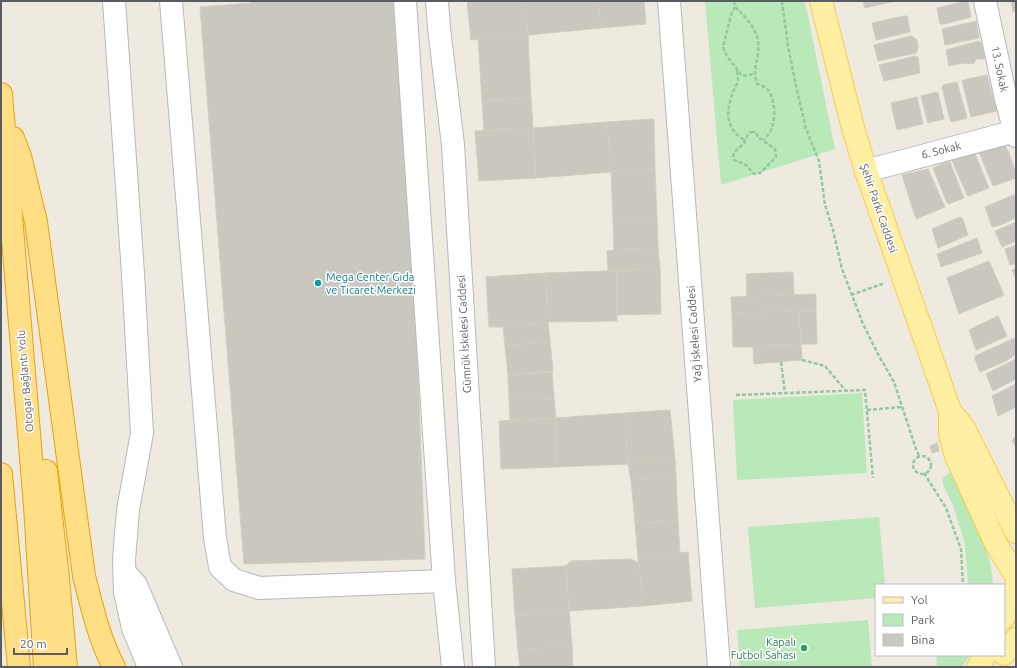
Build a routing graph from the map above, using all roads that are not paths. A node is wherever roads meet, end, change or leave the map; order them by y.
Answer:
1 (114, 1) edge
2 (171, 1) edge
3 (405, 1) edge
4 (437, 1) edge
5 (668, 1) edge
6 (821, 1) edge
7 (984, 1) edge
8 (1, 94) edge
9 (3, 117) junction
10 (1015, 133) edge
11 (866, 170) junction
12 (19, 308) junction
13 (950, 411) junction
14 (1, 474) edge
15 (1016, 532) edge
16 (125, 572) junction
17 (1016, 576) edge
18 (444, 580) junction
19 (1016, 586) edge
20 (1005, 615) edge
21 (1016, 639) edge
22 (1005, 653) edge
23 (985, 656) edge
24 (1002, 656) edge
25 (18, 667) edge
26 (45, 667) edge
27 (66, 667) edge
28 (114, 667) edge
29 (149, 667) edge
30 (171, 667) edge
31 (453, 667) edge
32 (484, 667) edge
33 (719, 667) edge
34 (978, 667) edge
35 (994, 667) edge

1 - 16 street
2 - 18 street
3 - 18 street
4 - 32 street, Gümrük İskelesi Caddesi
5 - 33 street, Yağ İskelesi Caddesi
6 - 11 main road, Şehir Parkı Caddesi
7 - 10 street, 13. Sokak
8 - 9 highway, Otogar Bağlantı Yolu
9 - 12 highway, Otogar Bağlantı Yolu
9 - 28 highway
10 - 11 street, 6. Sokak
11 - 13 main road, Şehir Parkı Caddesi
12 - 26 highway, Otogar Bağlantı Yolu
12 - 27 highway
13 - 15 main road, Şehir Parkı Caddesi
13 - 17 main road, Şehir Parkı Caddesi
14 - 25 highway
16 - 29 street
16 - 30 street
18 - 31 street
19 - 20 main road
21 - 22 main road
23 - 34 main road
24 - 35 main road

